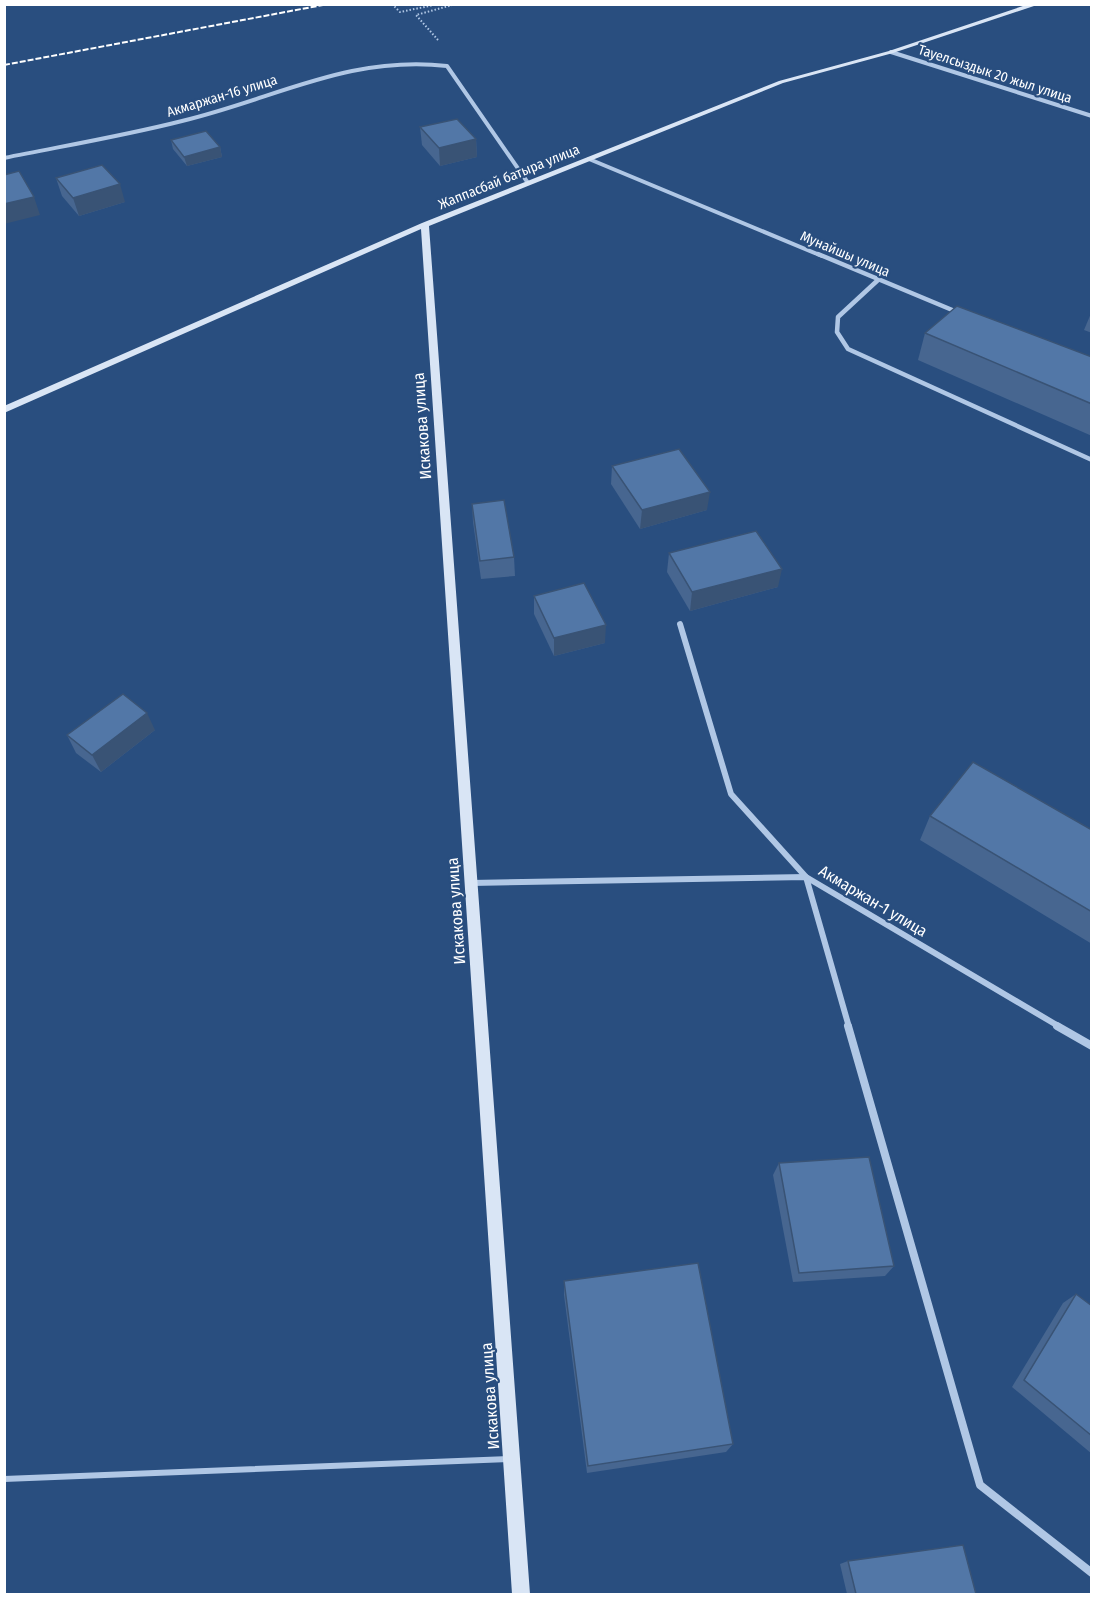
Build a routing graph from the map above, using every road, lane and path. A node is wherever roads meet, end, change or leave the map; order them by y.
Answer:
1 (392, 4) edge
2 (439, 4) edge
3 (456, 4) edge
4 (1037, 4) edge
5 (891, 52) junction
6 (447, 66) junction
7 (1092, 116) edge
8 (4, 159) edge
9 (590, 159) junction
10 (528, 183) junction
11 (425, 225) junction
12 (879, 280) junction
13 (964, 315) edge
14 (4, 410) edge
15 (1092, 460) edge
16 (680, 624) dead end
17 (806, 877) junction
18 (470, 883) junction
19 (1092, 1046) edge
20 (511, 1459) junction
21 (4, 1479) edge
22 (1092, 1573) edge
23 (521, 1594) edge

1 - 2 path
3 - 6 path
4 - 5 main road, Жаппасбай батыра улица
5 - 7 street, Тауелсыздык 20 жыл улица
5 - 9 main road, Жаппасбай батыра улица
6 - 8 street, Акмаржан-16 улица
6 - 10 street
9 - 10 main road, Жаппасбай батыра улица
9 - 12 street, Мунайшы улица
10 - 11 main road, Жаппасбай батыра улица
11 - 14 main road, Жаппасбай батыра улица
11 - 18 main road, Искакова улица
12 - 13 street, Мунайшы улица
12 - 15 street
16 - 17 street
17 - 18 street, Акмаржан-1 улица
17 - 19 street, Акмаржан-1 улица
17 - 22 street
18 - 20 main road, Искакова улица
20 - 21 lane
20 - 23 main road, Искакова улица

